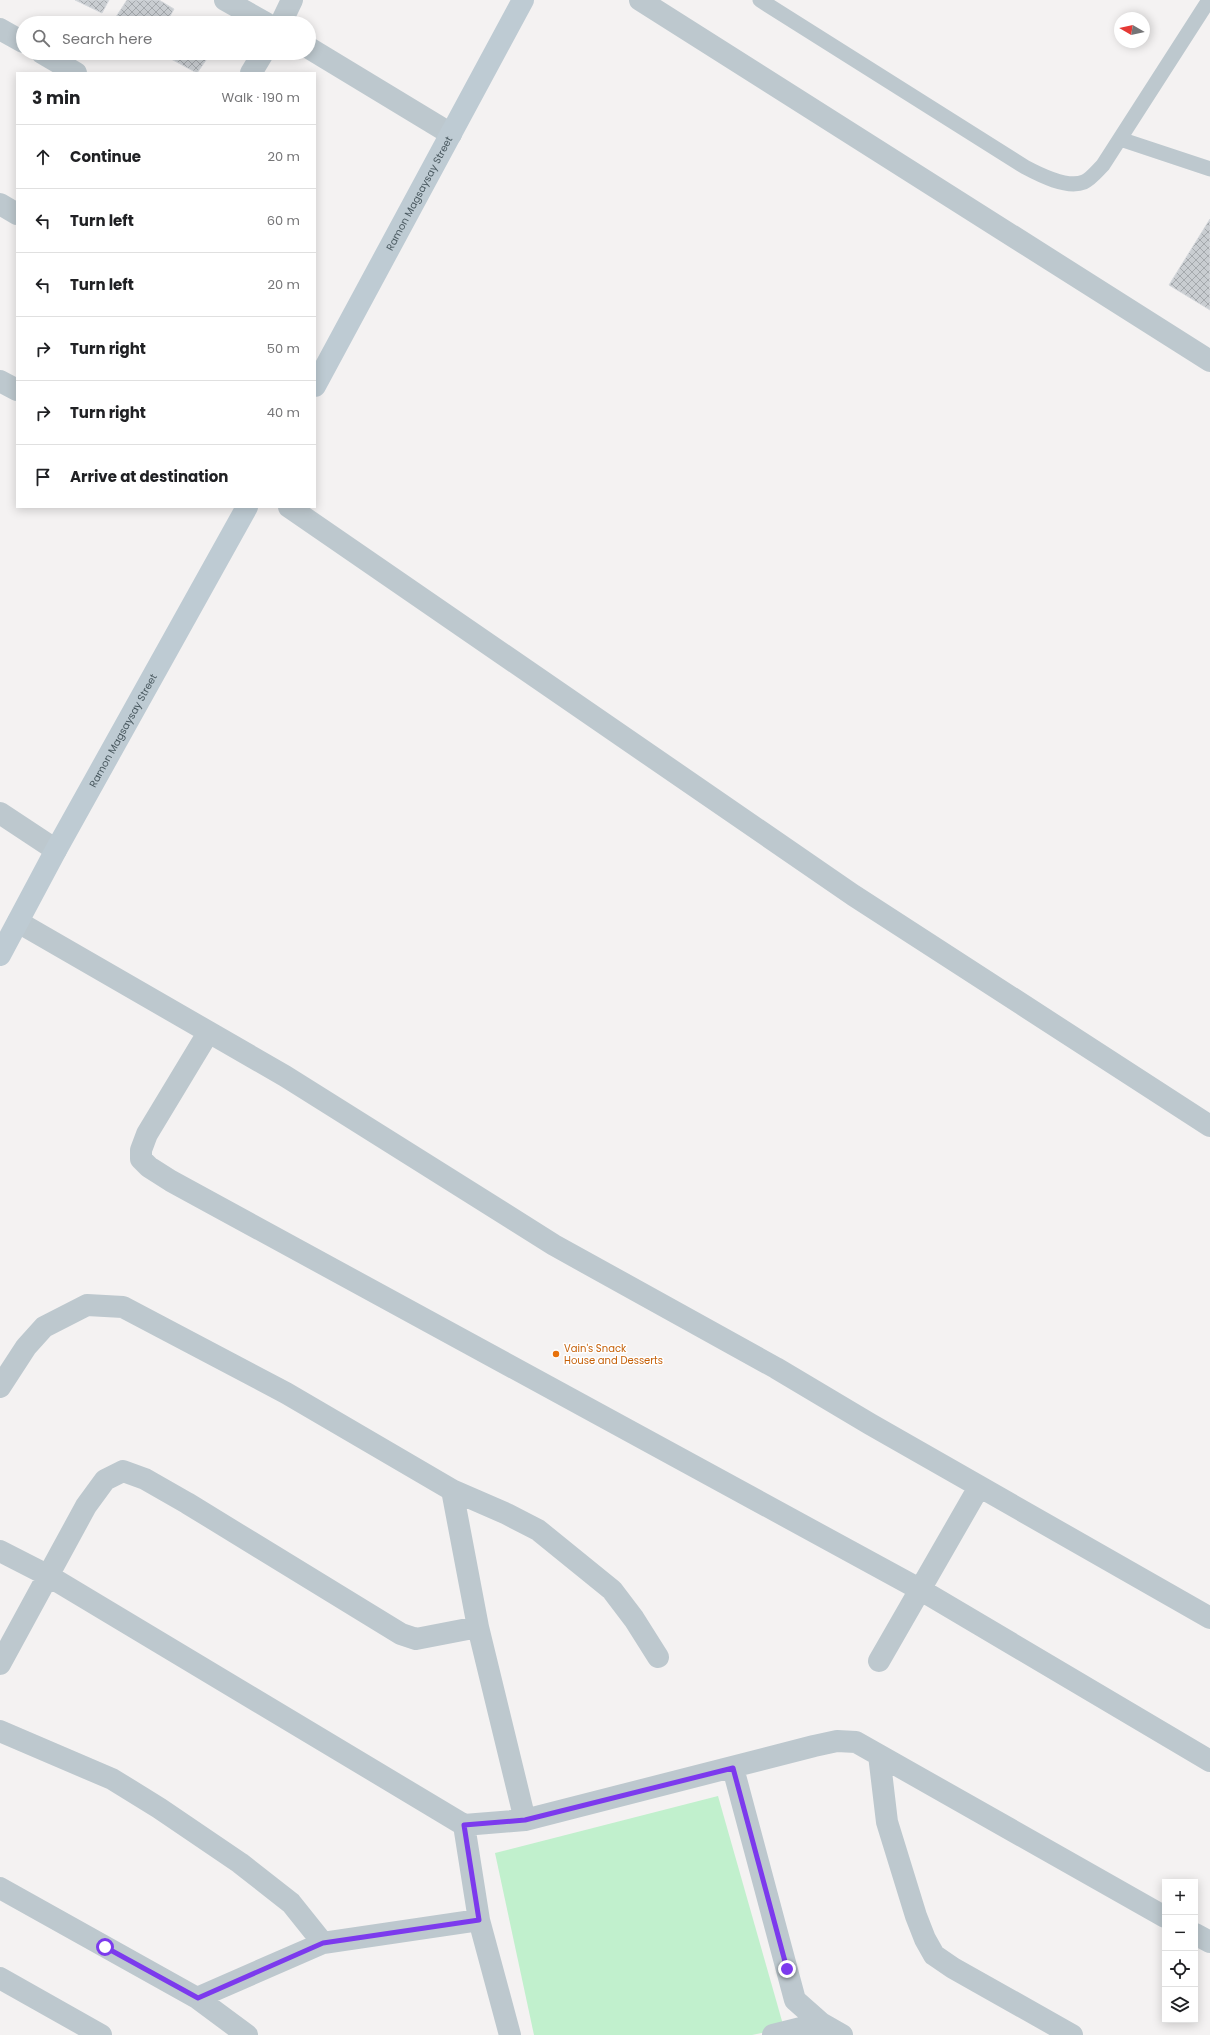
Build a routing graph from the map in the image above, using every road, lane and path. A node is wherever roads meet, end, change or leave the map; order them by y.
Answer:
1 (225, 0) edge
2 (292, 0) edge
3 (523, 0) edge
4 (640, 0) edge
5 (760, 0) edge
6 (1209, 0) edge
7 (254, 16) edge
8 (284, 16) edge
9 (0, 29) edge
10 (16, 38) edge
11 (316, 52) edge
12 (54, 60) edge
13 (259, 60) edge
14 (74, 72) edge
15 (252, 72) edge
16 (451, 134) junction
17 (1120, 139) junction
18 (1210, 169) edge
19 (0, 204) edge
20 (16, 213) edge
21 (1210, 361) edge
22 (0, 381) edge
23 (316, 384) edge
24 (16, 389) edge
25 (246, 508) edge
26 (290, 508) edge
27 (0, 814) edge
28 (56, 850) junction
29 (18, 922) junction
30 (0, 955) edge
31 (208, 1033) junction
32 (1210, 1126) edge
33 (0, 1388) edge
34 (980, 1487) junction
35 (452, 1490) junction
36 (0, 1551) edge
37 (48, 1575) junction
38 (921, 1590) junction
39 (1210, 1618) edge
40 (478, 1627) junction
41 (658, 1657) dead end
42 (879, 1661) dead end
43 (0, 1664) edge
44 (0, 1731) edge
45 (879, 1756) junction
46 (1210, 1761) edge
47 (733, 1768) junction
48 (525, 1820) junction
49 (464, 1825) junction
50 (0, 1888) edge
51 (1162, 1915) edge
52 (479, 1920) junction
53 (1198, 1936) edge
54 (1210, 1942) edge
55 (323, 1943) junction
56 (0, 1978) edge
57 (198, 1998) junction
58 (821, 2023) junction
59 (101, 2035) edge
60 (247, 2035) edge
61 (510, 2035) edge
62 (773, 2035) edge
63 (842, 2035) edge
64 (1072, 2035) edge

1 - 7 street
2 - 8 street
3 - 16 main road, Ramon Magsaysay Street
4 - 21 street
5 - 17 lane
6 - 17 lane
9 - 10 street
11 - 16 street
12 - 14 street
13 - 15 street
16 - 23 main road, Ramon Magsaysay Street
17 - 18 lane
19 - 20 street
22 - 24 street
25 - 28 main road, Ramon Magsaysay Street
26 - 32 street
27 - 28 street
28 - 29 main road, Ramon Magsaysay Street
29 - 30 main road, Ramon Magsaysay Street
29 - 31 street
31 - 34 street
31 - 38 street
33 - 35 street
34 - 38 street
34 - 39 street
35 - 40 street
35 - 41 street
36 - 37 street
37 - 40 street
37 - 43 street
37 - 49 street
38 - 42 street
38 - 46 street
40 - 48 street
44 - 55 street
45 - 47 street
45 - 51 street
45 - 64 street
47 - 48 street
47 - 58 street
48 - 49 street
49 - 52 street
50 - 57 street
52 - 55 street
52 - 61 street
53 - 54 street
55 - 57 street
56 - 59 street
57 - 60 street
58 - 62 street
58 - 63 street

